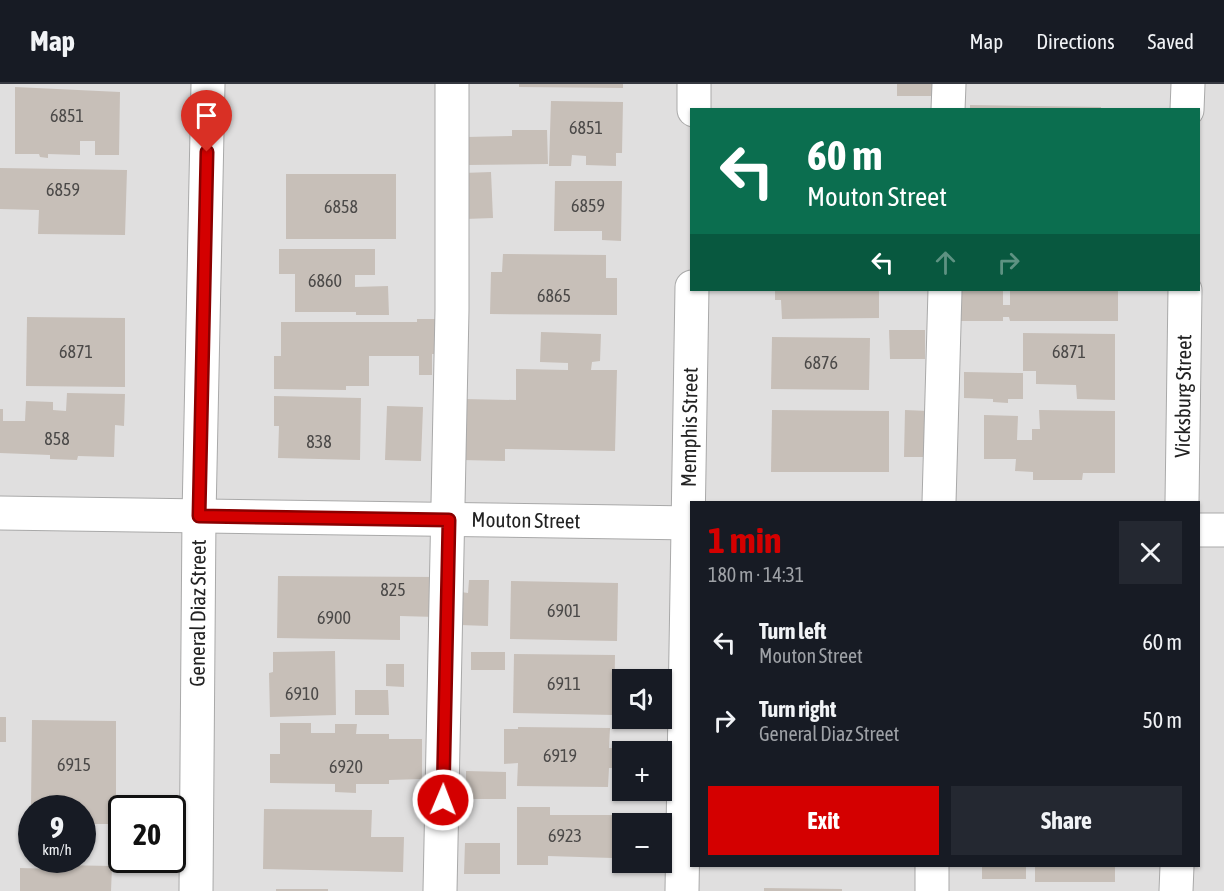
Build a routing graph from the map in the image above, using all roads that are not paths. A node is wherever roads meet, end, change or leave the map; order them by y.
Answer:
1 (208, 84) edge
2 (452, 84) edge
3 (694, 84) edge
4 (949, 84) edge
5 (1188, 84) edge
6 (694, 108) edge
7 (948, 108) edge
8 (1187, 108) edge
9 (692, 291) edge
10 (945, 291) edge
11 (1185, 291) edge
12 (690, 501) edge
13 (939, 501) edge
14 (1182, 501) edge
15 (0, 513) edge
16 (199, 516) junction
17 (449, 520) junction
18 (690, 523) edge
19 (1200, 530) edge
20 (1224, 530) edge
21 (932, 867) edge
22 (1177, 867) edge
23 (196, 891) edge
24 (441, 891) edge
25 (682, 891) edge
26 (932, 891) edge
27 (1176, 891) edge

1 - 16 street, General Diaz Street
2 - 17 street
3 - 6 street
4 - 7 street
5 - 8 street
9 - 12 street, Memphis Street
10 - 13 street
11 - 14 street, Vicksburg Street
15 - 16 street, Mouton Street
16 - 17 street, Mouton Street
16 - 23 street, General Diaz Street
17 - 18 street, Mouton Street
17 - 24 street
18 - 25 street, Memphis Street
19 - 20 street
21 - 26 street
22 - 27 street

